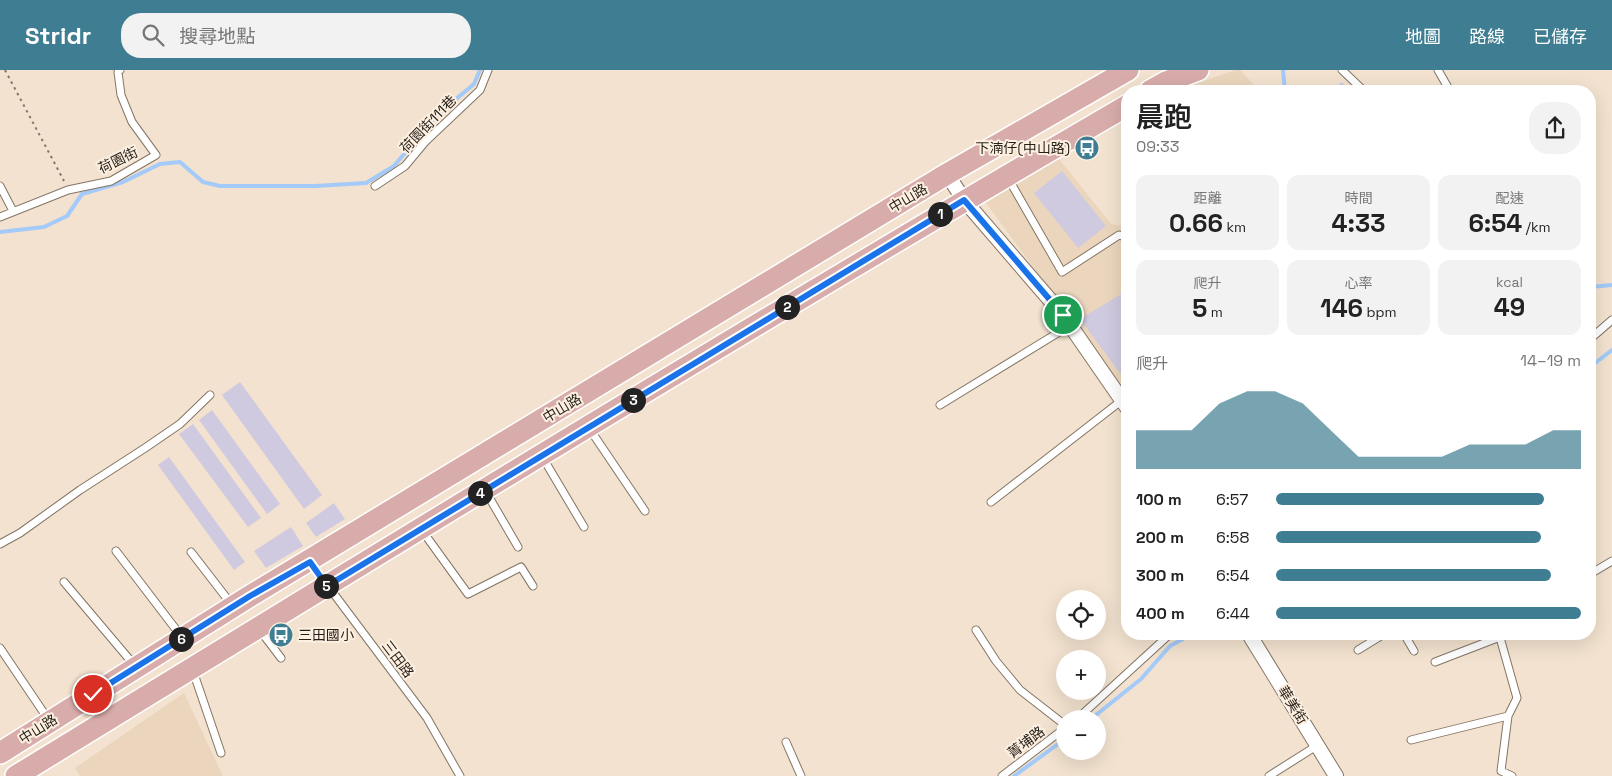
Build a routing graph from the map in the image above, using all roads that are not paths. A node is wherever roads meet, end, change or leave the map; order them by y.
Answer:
1 (120, 70) edge
2 (488, 70) edge
3 (1128, 70) edge
4 (1198, 70) edge
5 (1342, 70) edge
6 (1438, 70) edge
7 (1162, 85) edge
8 (1358, 85) edge
9 (1447, 85) edge
10 (1121, 109) edge
11 (947, 174) junction
12 (1006, 175) junction
13 (0, 186) edge
14 (375, 186) dead end
15 (964, 200) junction
16 (13, 211) junction
17 (0, 217) edge
18 (1121, 235) edge
19 (1612, 320) edge
20 (1069, 326) junction
21 (1596, 334) edge
22 (210, 395) dead end
23 (1121, 401) edge
24 (940, 405) dead end
25 (1121, 407) edge
26 (589, 427) junction
27 (542, 455) junction
28 (485, 490) junction
29 (991, 502) dead end
30 (645, 511) dead end
31 (584, 527) dead end
32 (421, 529) junction
33 (0, 544) edge
34 (518, 547) dead end
35 (116, 551) dead end
36 (191, 552) dead end
37 (1612, 561) edge
38 (310, 562) junction
39 (1596, 570) edge
40 (64, 582) dead end
41 (327, 586) junction
42 (532, 586) dead end
43 (233, 607) junction
44 (258, 627) junction
45 (976, 630) dead end
46 (183, 638) junction
47 (1163, 640) edge
48 (1253, 640) edge
49 (1374, 640) edge
50 (1408, 640) edge
51 (1490, 640) edge
52 (1501, 640) edge
53 (0, 648) edge
54 (1358, 650) dead end
55 (1414, 651) dead end
56 (280, 658) dead end
57 (1435, 662) dead end
58 (136, 668) junction
59 (192, 668) junction
60 (1087, 710) edge
61 (1508, 716) junction
62 (1056, 720) edge
63 (50, 721) junction
64 (1056, 734) edge
65 (1412, 740) dead end
66 (786, 742) dead end
67 (1318, 745) junction
68 (0, 753) edge
69 (221, 754) dead end
70 (16, 776) edge
71 (460, 776) edge
72 (801, 776) edge
73 (1002, 776) edge
74 (1269, 776) edge
75 (1336, 776) edge
76 (1512, 776) edge

1 - 16 lane, 荷園街
2 - 14 lane, 荷園街111巷
3 - 11 main road, 中山路
4 - 7 main road
5 - 8 lane
6 - 9 lane
10 - 12 main road, 中山路
11 - 15 street
11 - 38 main road, 中山路
12 - 15 main road, 中山路
12 - 18 lane
13 - 16 lane
15 - 20 street
15 - 26 main road, 中山路
16 - 17 lane, 荷園街
19 - 21 lane
20 - 23 street
20 - 24 lane
22 - 33 lane
25 - 29 lane
26 - 27 main road, 中山路
26 - 30 lane
27 - 28 main road, 中山路
27 - 31 lane
28 - 32 main road, 中山路
28 - 34 lane
32 - 41 main road, 中山路
32 - 42 lane
35 - 46 lane
36 - 43 lane
37 - 39 lane
38 - 41 lane, 三田路
38 - 43 main road, 中山路
40 - 58 lane
41 - 44 main road, 中山路
41 - 71 lane, 三田路
43 - 46 main road, 中山路
44 - 56 lane
44 - 59 main road, 中山路
45 - 62 lane
46 - 58 main road, 中山路
47 - 60 lane
48 - 67 street, 華美街
49 - 54 lane
50 - 55 lane
51 - 57 lane
52 - 61 lane
53 - 63 lane
58 - 63 main road, 中山路
59 - 69 lane
59 - 70 main road, 中山路
61 - 65 lane
61 - 76 lane
63 - 68 main road, 中山路
64 - 73 lane, 菁埔路
66 - 72 lane
67 - 74 lane
67 - 75 street, 華美街

